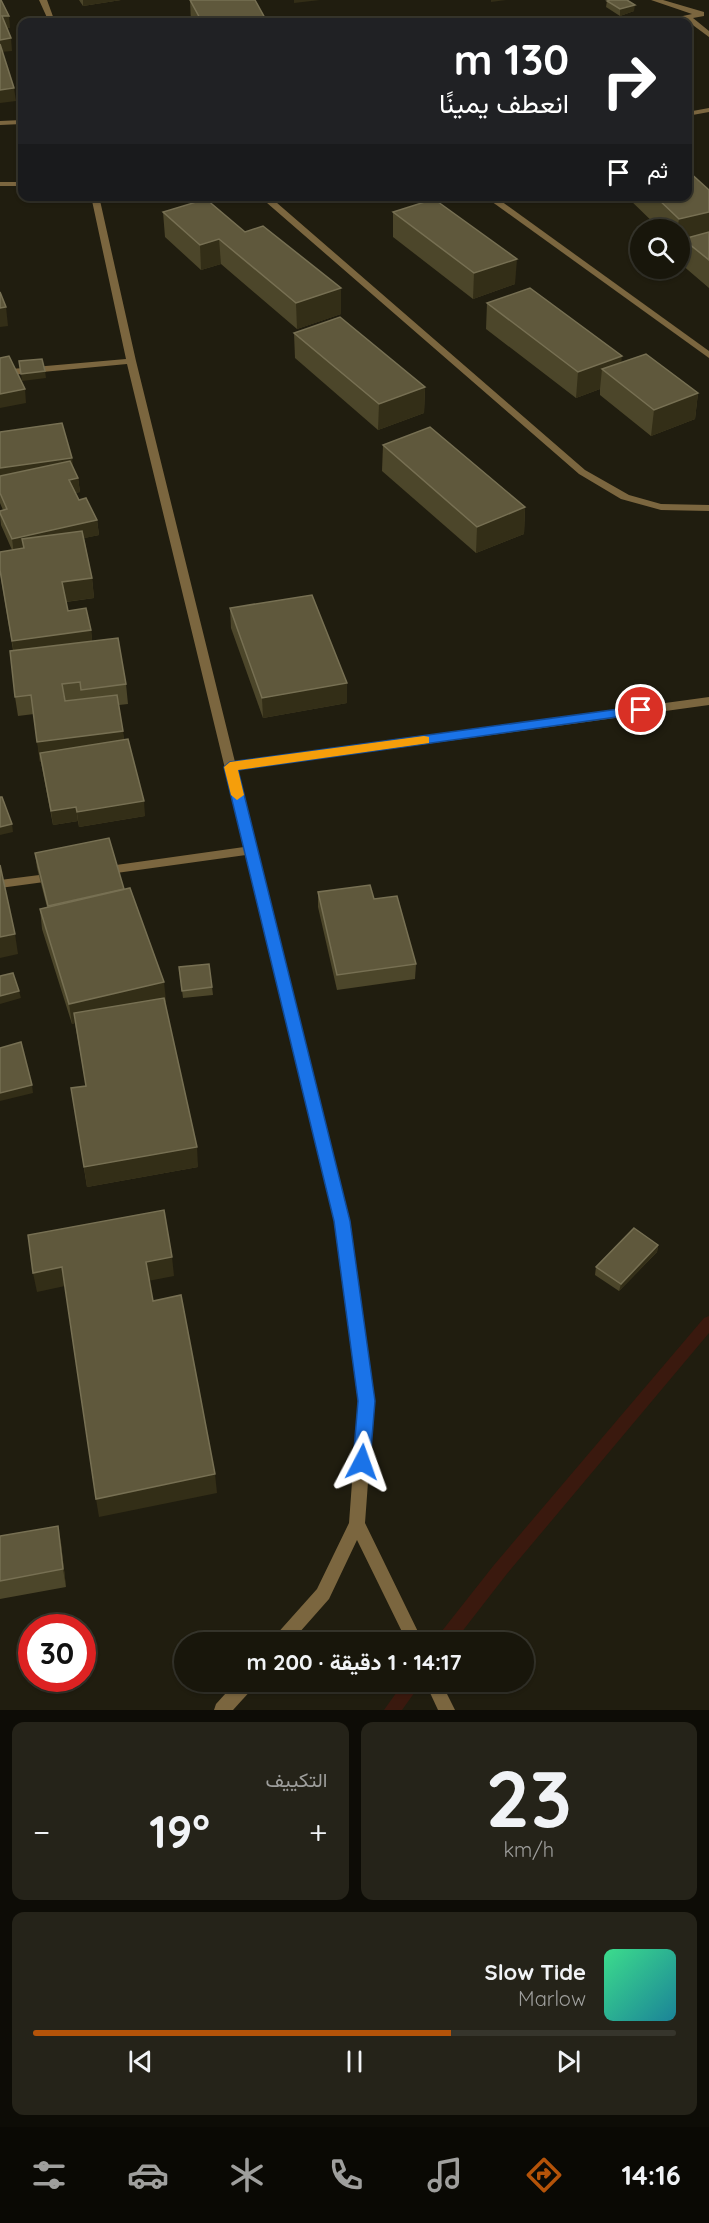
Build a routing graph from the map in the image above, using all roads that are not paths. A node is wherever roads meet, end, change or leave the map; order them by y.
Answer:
1 (43, 0) edge
2 (655, 0) edge
3 (705, 12) edge
4 (687, 17) joint
5 (50, 18) edge
6 (683, 18) edge
7 (692, 21) edge
8 (709, 34) edge
9 (709, 110) edge
10 (692, 113) edge
11 (18, 122) edge
12 (0, 123) edge
13 (18, 183) edge
14 (0, 184) edge
15 (96, 201) edge
16 (269, 201) edge
17 (495, 201) edge
18 (709, 355) edge
19 (130, 361) junction
20 (0, 373) edge
21 (709, 508) edge
22 (709, 701) edge
23 (230, 767) junction
24 (251, 850) junction
25 (91, 872) edge
26 (68, 875) edge
27 (0, 884) edge
28 (357, 1522) junction
29 (290, 1632) edge
30 (410, 1632) edge
31 (238, 1692) edge
32 (439, 1692) edge
33 (222, 1710) edge
34 (447, 1710) edge

1 - 5 street
2 - 3 street
3 - 4 street
4 - 6 street
7 - 8 street
9 - 10 street
11 - 12 street
13 - 14 street
15 - 19 street
16 - 21 street
17 - 18 street
19 - 20 street
19 - 23 street
22 - 23 street
23 - 24 street
24 - 25 street
24 - 28 street
26 - 27 street
28 - 29 street
28 - 30 street
31 - 33 street
32 - 34 street

